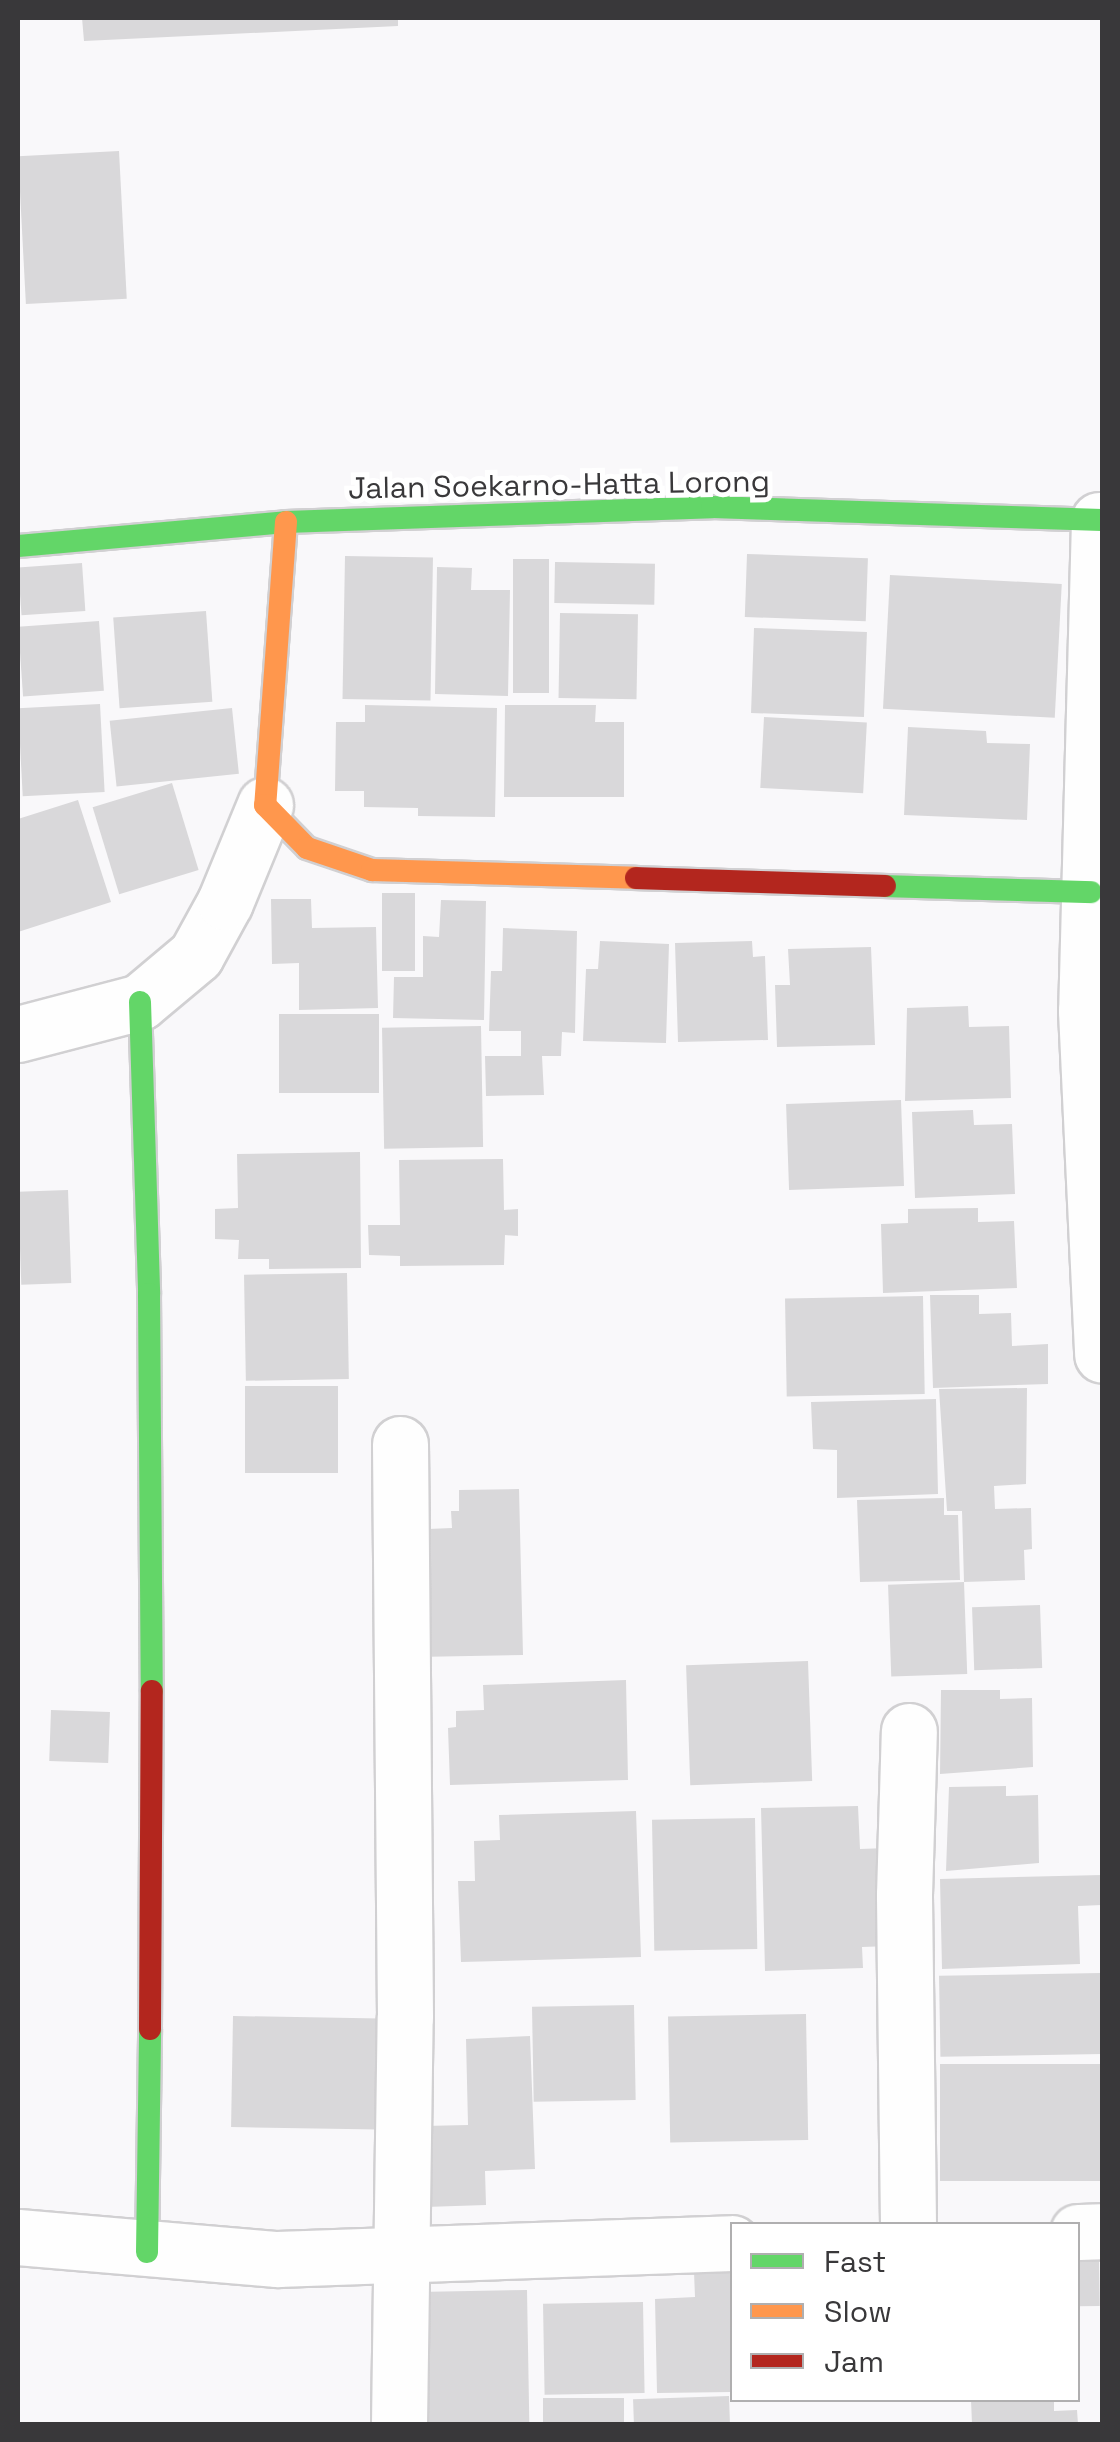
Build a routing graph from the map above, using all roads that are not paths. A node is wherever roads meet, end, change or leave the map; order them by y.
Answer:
1 (1101, 520) edge
2 (286, 522) junction
3 (18, 546) edge
4 (265, 805) junction
5 (1091, 892) junction
6 (140, 1002) junction
7 (1094, 1012) edge
8 (18, 1034) edge
9 (1100, 1217) edge
10 (1102, 1355) edge
11 (400, 1444) dead end
12 (909, 1731) dead end
13 (908, 2222) edge
14 (18, 2238) edge
15 (730, 2244) edge
16 (148, 2252) junction
17 (399, 2256) junction
18 (399, 2424) edge

1 - 2 street, Jalan Soekarno-Hatta Lorong
1 - 5 street
2 - 3 street, Jalan Soekarno-Hatta Lorong
2 - 4 street
4 - 5 street
4 - 6 street
5 - 7 street
6 - 8 street
6 - 16 street
7 - 9 street
9 - 10 street
11 - 17 street
12 - 13 street
14 - 16 street
15 - 17 street
16 - 17 street
17 - 18 street

